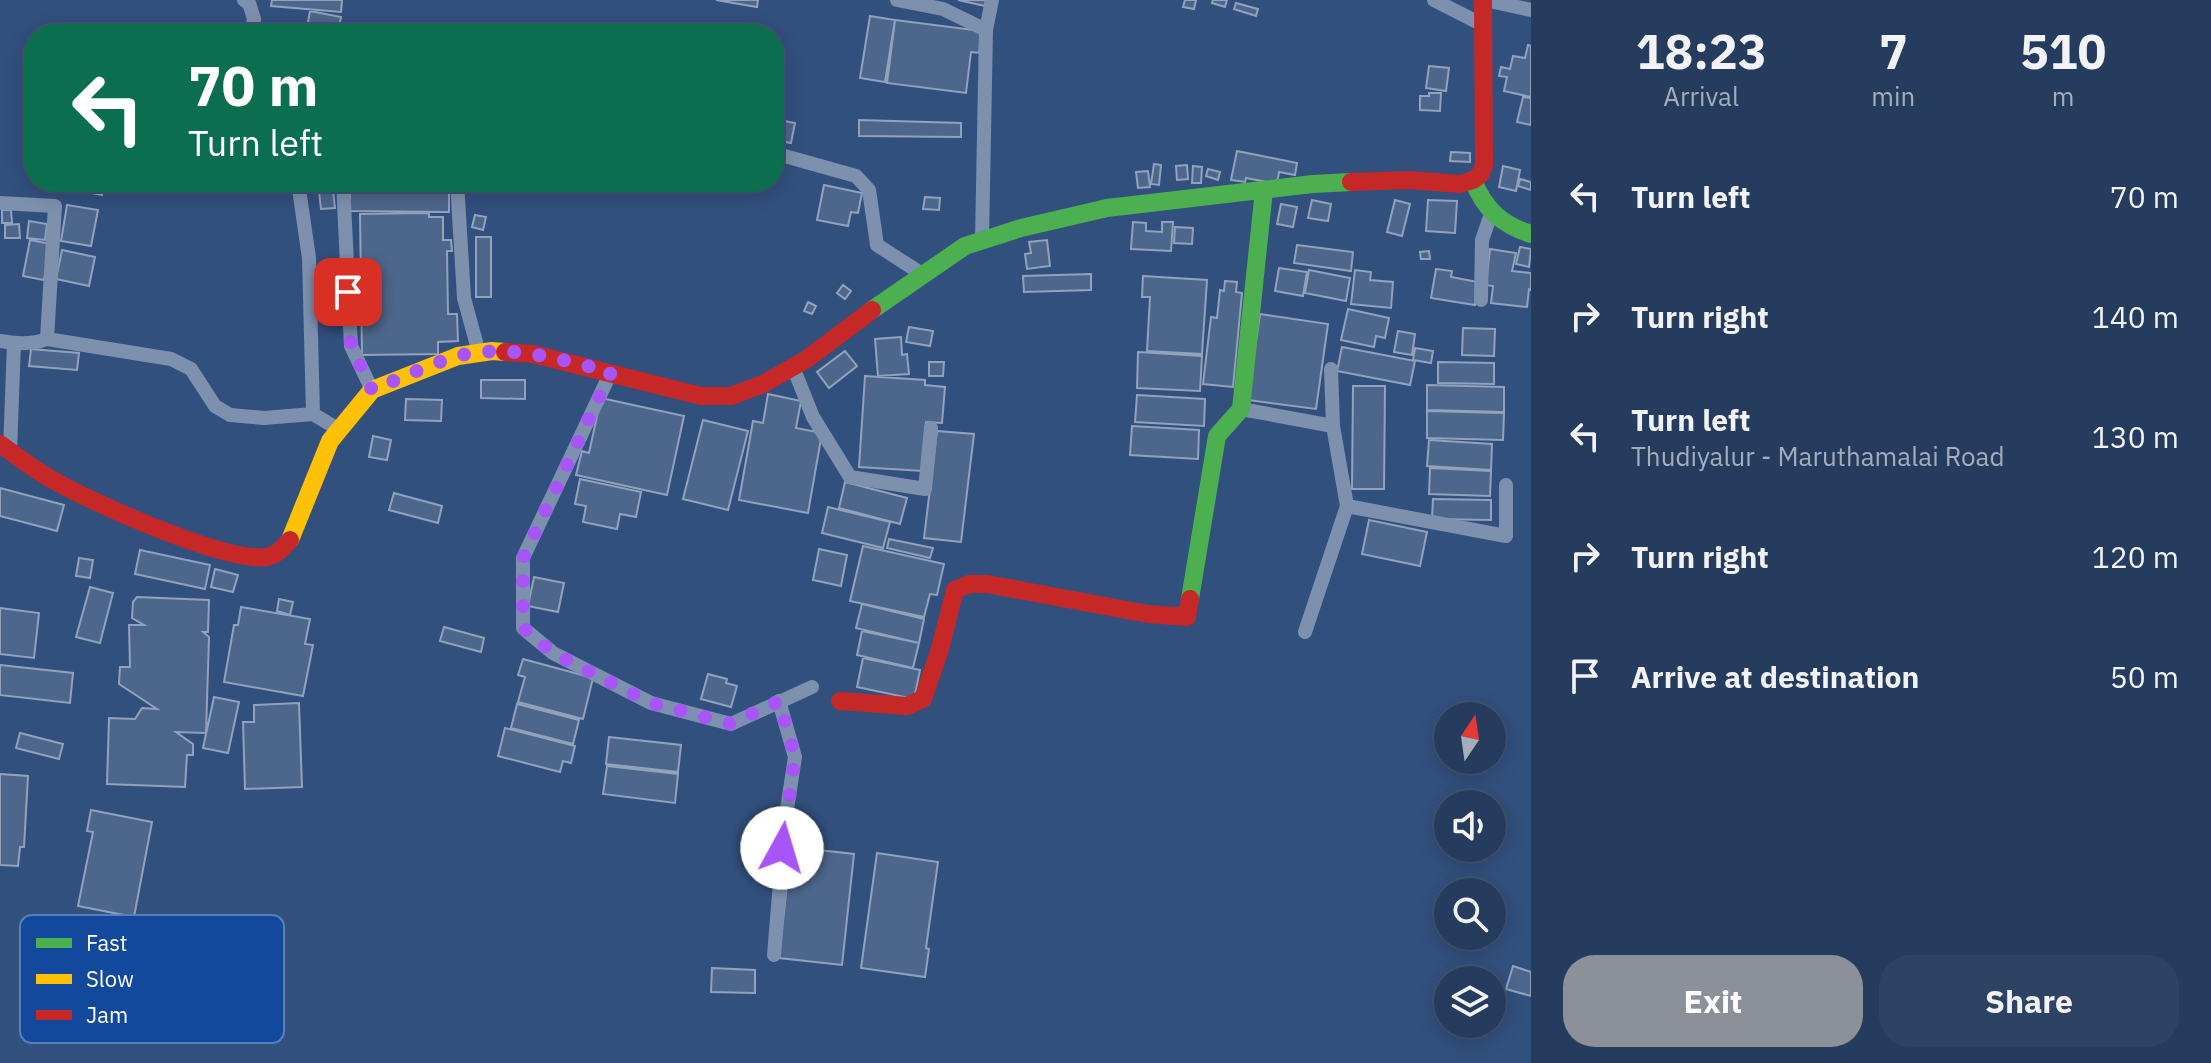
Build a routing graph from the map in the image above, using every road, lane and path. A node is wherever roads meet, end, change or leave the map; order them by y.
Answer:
1 (244, 0) edge
2 (897, 0) edge
3 (992, 0) edge
4 (1434, 0) edge
5 (1484, 0) edge
6 (1531, 10) edge
7 (253, 24) edge
8 (1483, 25) junction
9 (986, 30) junction
10 (784, 156) edge
11 (1473, 180) junction
12 (1264, 190) junction
13 (299, 192) edge
14 (343, 192) edge
15 (458, 192) edge
16 (0, 203) edge
17 (1491, 214) junction
18 (1531, 234) edge
19 (982, 240) junction
20 (922, 274) junction
21 (1481, 300) dead end
22 (47, 339) junction
23 (7, 342) edge
24 (479, 353) junction
25 (793, 367) junction
26 (1331, 369) dead end
27 (611, 372) junction
28 (372, 390) junction
29 (1241, 409) junction
30 (313, 414) junction
31 (1333, 426) junction
32 (931, 428) dead end
33 (338, 429) junction
34 (5, 448) edge
35 (1506, 485) dead end
36 (1347, 506) junction
37 (1305, 632) dead end
38 (812, 687) dead end
39 (779, 701) junction
40 (840, 701) dead end
41 (774, 955) dead end

1 - 7 street
2 - 9 street
3 - 9 street
4 - 8 street
5 - 6 street
5 - 8 main road
8 - 11 main road
9 - 19 street
10 - 20 street
11 - 12 main road
11 - 17 main road
12 - 19 main road
12 - 29 main road
13 - 30 street
14 - 28 street
15 - 24 street
16 - 22 street
17 - 18 main road
17 - 21 street
19 - 20 main road
20 - 25 main road
22 - 23 street
22 - 30 street
23 - 34 street
24 - 27 main road
24 - 28 main road
25 - 27 main road
25 - 32 street
26 - 31 street
27 - 39 street
28 - 33 main road
29 - 31 street
29 - 40 main road
30 - 33 street
31 - 36 street
33 - 34 main road
35 - 36 street
36 - 37 street
38 - 39 street
39 - 41 street

